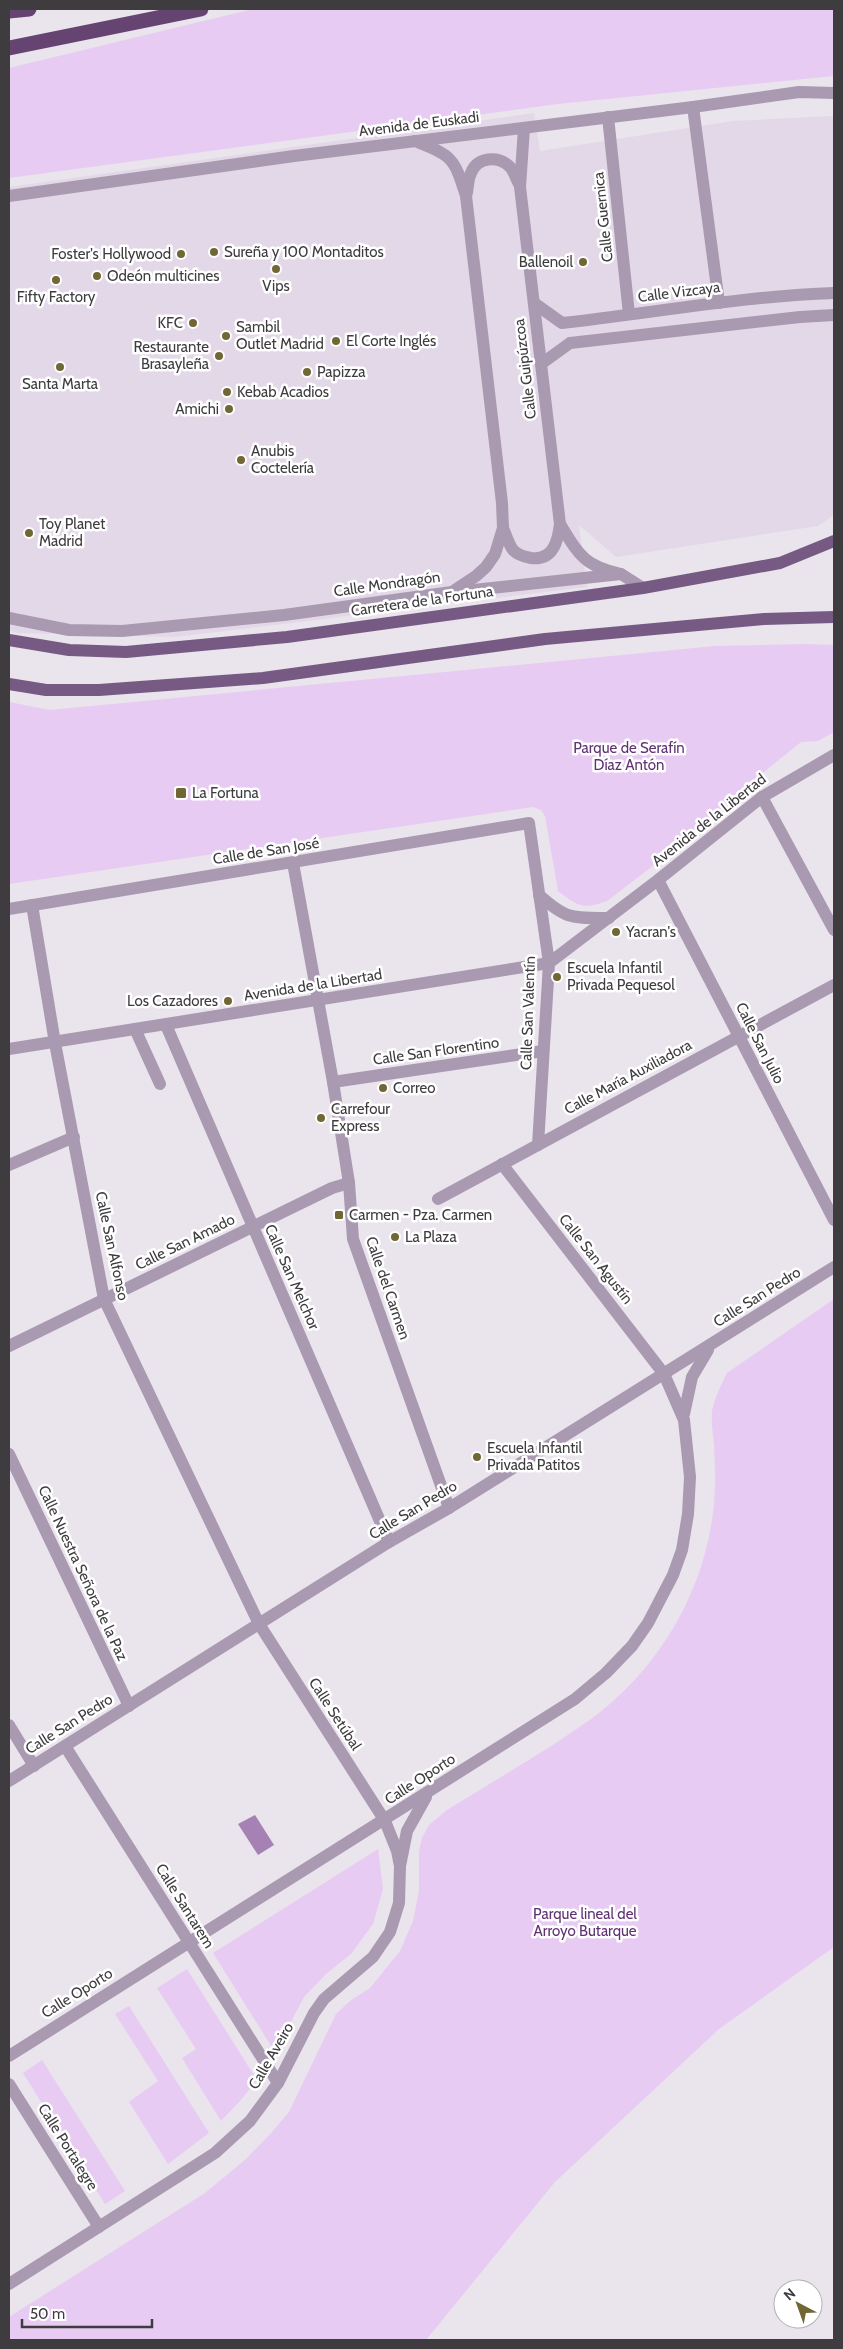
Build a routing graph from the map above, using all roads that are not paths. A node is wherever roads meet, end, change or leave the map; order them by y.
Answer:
1 (29, 9) edge
2 (201, 9) edge
3 (9, 11) edge
4 (9, 48) edge
5 (834, 93) edge
6 (693, 107) junction
7 (608, 117) junction
8 (524, 128) junction
9 (415, 141) junction
10 (520, 187) junction
11 (9, 196) edge
12 (466, 196) junction
13 (834, 293) edge
14 (534, 302) junction
15 (719, 303) junction
16 (629, 314) junction
17 (834, 315) edge
18 (541, 364) junction
19 (560, 524) junction
20 (503, 528) junction
21 (834, 541) edge
22 (621, 574) junction
23 (643, 588) junction
24 (452, 592) junction
25 (9, 618) edge
26 (834, 618) edge
27 (9, 640) edge
28 (9, 684) edge
29 (834, 755) edge
30 (762, 797) junction
31 (529, 823) joint
32 (293, 863) junction
33 (658, 880) junction
34 (539, 895) junction
35 (32, 905) junction
36 (9, 909) edge
37 (609, 918) junction
38 (834, 930) edge
39 (549, 963) junction
40 (834, 985) edge
41 (319, 1002) junction
42 (166, 1024) junction
43 (135, 1030) junction
44 (738, 1036) junction
45 (55, 1042) junction
46 (9, 1050) edge
47 (543, 1052) junction
48 (333, 1082) junction
49 (160, 1084) dead end
50 (74, 1137) junction
51 (538, 1145) junction
52 (502, 1164) junction
53 (9, 1165) edge
54 (349, 1183) junction
55 (438, 1199) dead end
56 (834, 1220) edge
57 (252, 1227) junction
58 (834, 1267) edge
59 (104, 1299) junction
60 (714, 1343) junction
61 (9, 1346) edge
62 (664, 1374) junction
63 (684, 1414) junction
64 (9, 1454) edge
65 (449, 1508) junction
66 (389, 1542) junction
67 (259, 1624) junction
68 (129, 1706) junction
69 (9, 1725) edge
70 (65, 1746) junction
71 (34, 1766) junction
72 (9, 1781) edge
73 (429, 1792) junction
74 (385, 1821) junction
75 (400, 1866) junction
76 (189, 1942) junction
77 (9, 2056) edge
78 (278, 2083) junction
79 (9, 2084) edge
80 (99, 2227) junction
81 (9, 2284) edge

1 - 3 highway
2 - 4 highway
5 - 6 street, Avenida de Euskadi
6 - 7 street, Avenida de Euskadi
6 - 15 street
7 - 8 street, Avenida de Euskadi
7 - 16 street, Calle Guernica
8 - 9 street, Avenida de Euskadi
8 - 10 street, Calle Guipúzcoa
9 - 11 street, Avenida de Euskadi
9 - 12 street, Calle Mondragón
10 - 12 street
10 - 14 street, Calle Guipúzcoa
12 - 20 street, Calle Mondragón
13 - 15 street, Calle Vizcaya
14 - 16 street, Calle Vizcaya
14 - 18 street, Calle Guipúzcoa
15 - 16 street, Calle Vizcaya
17 - 18 street
18 - 19 street, Calle Guipúzcoa
19 - 20 street
19 - 22 street, Calle Guipúzcoa
20 - 24 street, Calle Mondragón
21 - 23 main road, Carretera de la Fortuna
22 - 23 street, Calle Guipúzcoa
22 - 24 street
23 - 27 main road, Carretera de la Fortuna
24 - 25 street, Calle Mondragón
26 - 28 main road
29 - 30 street, Avenida de la Libertad
30 - 33 street, Avenida de la Libertad
30 - 38 street
31 - 32 street, Calle de San José
31 - 34 street, Calle San Valentín
32 - 35 street, Calle de San José
32 - 41 street, Calle del Carmen
33 - 37 street, Avenida de la Libertad
33 - 44 street, Calle San Julio
34 - 37 street
34 - 39 street, Calle San Valentín
35 - 36 street, Calle de San José
35 - 45 street, Calle San Alfonso
37 - 39 street, Avenida de la Libertad
39 - 41 street, Avenida de la Libertad
39 - 47 street, Calle San Valentín
40 - 44 street, Calle María Auxiliadora
41 - 42 street, Avenida de la Libertad
41 - 48 street, Calle del Carmen
42 - 43 street, Avenida de la Libertad
42 - 57 street, Calle San Melchor
43 - 45 street, Avenida de la Libertad
43 - 49 street
44 - 51 street, Calle María Auxiliadora
44 - 56 street, Calle San Julio
45 - 46 street, Avenida de la Libertad
45 - 50 street, Calle San Alfonso
47 - 48 street, Calle San Florentino
47 - 51 street, Calle San Valentín
48 - 54 street, Calle del Carmen
50 - 53 street
50 - 59 street, Calle San Alfonso
51 - 52 street, Calle María Auxiliadora
52 - 55 street, Calle María Auxiliadora
52 - 62 street, Calle San Agustín
54 - 57 street, Calle San Amado
54 - 65 street, Calle del Carmen
57 - 59 street, Calle San Amado
57 - 66 street, Calle San Melchor
58 - 60 street, Calle San Pedro
59 - 61 street, Calle San Amado
59 - 67 street, Calle San Alfonso
60 - 62 street, Calle San Pedro
60 - 63 street, Calle Oporto
62 - 63 street, Calle Oporto
62 - 65 street, Calle San Pedro
63 - 73 street, Calle Oporto
64 - 68 street, Calle Nuestra Señora de la Paz
65 - 66 street, Calle San Pedro
66 - 67 street, Calle San Pedro
67 - 68 street, Calle San Pedro
67 - 74 street, Calle Setúbal
68 - 70 street, Calle San Pedro
69 - 71 street
70 - 71 street, Calle San Pedro
70 - 76 street, Calle Santarem
71 - 72 street, Calle San Pedro
73 - 74 street, Calle Oporto
73 - 75 street, Calle Aveiro
74 - 75 street, Calle Aveiro
74 - 76 street, Calle Oporto
75 - 78 street, Calle Aveiro
76 - 77 street, Calle Oporto
76 - 78 street, Calle Santarem
78 - 80 street, Calle Aveiro
79 - 80 street, Calle Portalegre
80 - 81 street, Calle Aveiro

